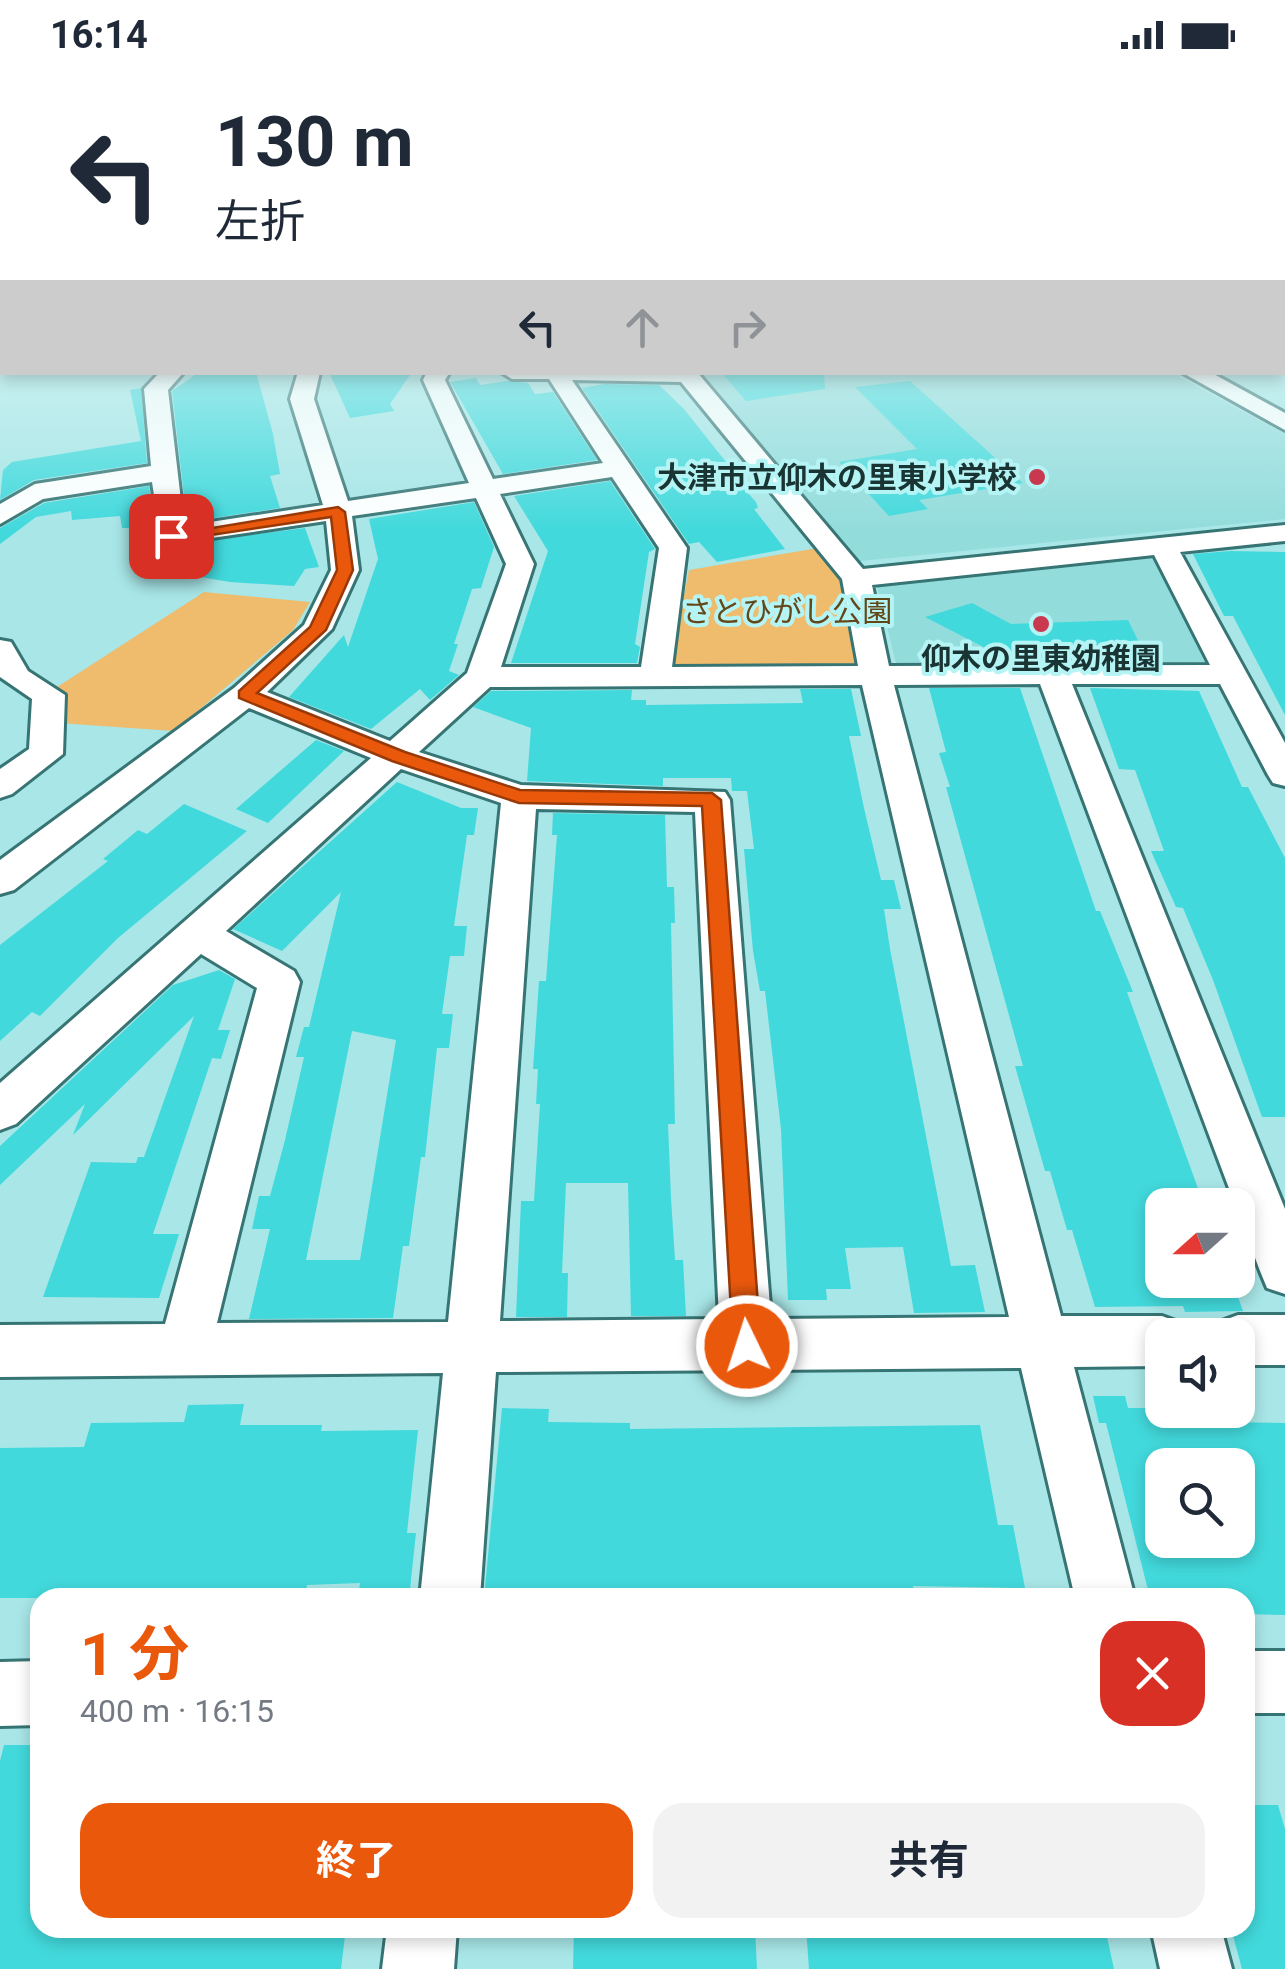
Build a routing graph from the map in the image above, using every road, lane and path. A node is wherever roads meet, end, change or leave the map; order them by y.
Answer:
1 (170, 375) edge
2 (308, 375) edge
3 (437, 375) edge
4 (557, 375) edge
5 (687, 375) edge
6 (1197, 375) edge
7 (1285, 423) edge
8 (618, 468) junction
9 (165, 472) junction
10 (484, 488) junction
11 (338, 512) junction
12 (0, 516) edge
13 (1285, 533) edge
14 (1164, 546) junction
15 (856, 578) junction
16 (0, 649) edge
17 (875, 674) junction
18 (1052, 674) junction
19 (1231, 674) junction
20 (482, 677) junction
21 (655, 678) junction
22 (245, 695) junction
23 (399, 756) junction
24 (1285, 775) edge
25 (0, 786) edge
26 (519, 796) junction
27 (0, 880) edge
28 (199, 934) junction
29 (0, 1111) edge
30 (1285, 1272) edge
31 (1255, 1340) edge
32 (1285, 1340) edge
33 (1145, 1341) edge
34 (1044, 1342) junction
35 (747, 1346) junction
36 (471, 1348) junction
37 (0, 1351) edge
38 (184, 1352) junction
39 (451, 1588) edge
40 (1104, 1588) edge
41 (1255, 1682) edge
42 (1285, 1682) edge
43 (30, 1693) edge
44 (0, 1694) edge
45 (421, 1938) edge
46 (1188, 1938) edge
47 (418, 1969) edge
48 (1196, 1969) edge

1 - 9 street
2 - 11 street
3 - 10 street
4 - 8 street
5 - 15 street
6 - 7 street
8 - 10 street
8 - 21 street
9 - 11 street
9 - 12 street
10 - 11 street
10 - 20 street
11 - 22 street
13 - 14 street
14 - 15 street
14 - 19 street
15 - 17 street
16 - 25 street
17 - 18 street
17 - 21 street
17 - 34 street
18 - 19 street
18 - 30 street
19 - 24 street
20 - 21 street
20 - 23 street
22 - 23 street
22 - 27 street
23 - 26 street
23 - 28 street
26 - 35 street
26 - 36 street
28 - 29 street
28 - 38 street
31 - 32 street
33 - 34 street
34 - 35 street
34 - 40 street
35 - 36 street
36 - 38 street
36 - 39 street
37 - 38 street
41 - 42 street
43 - 44 street
45 - 47 street
46 - 48 street

